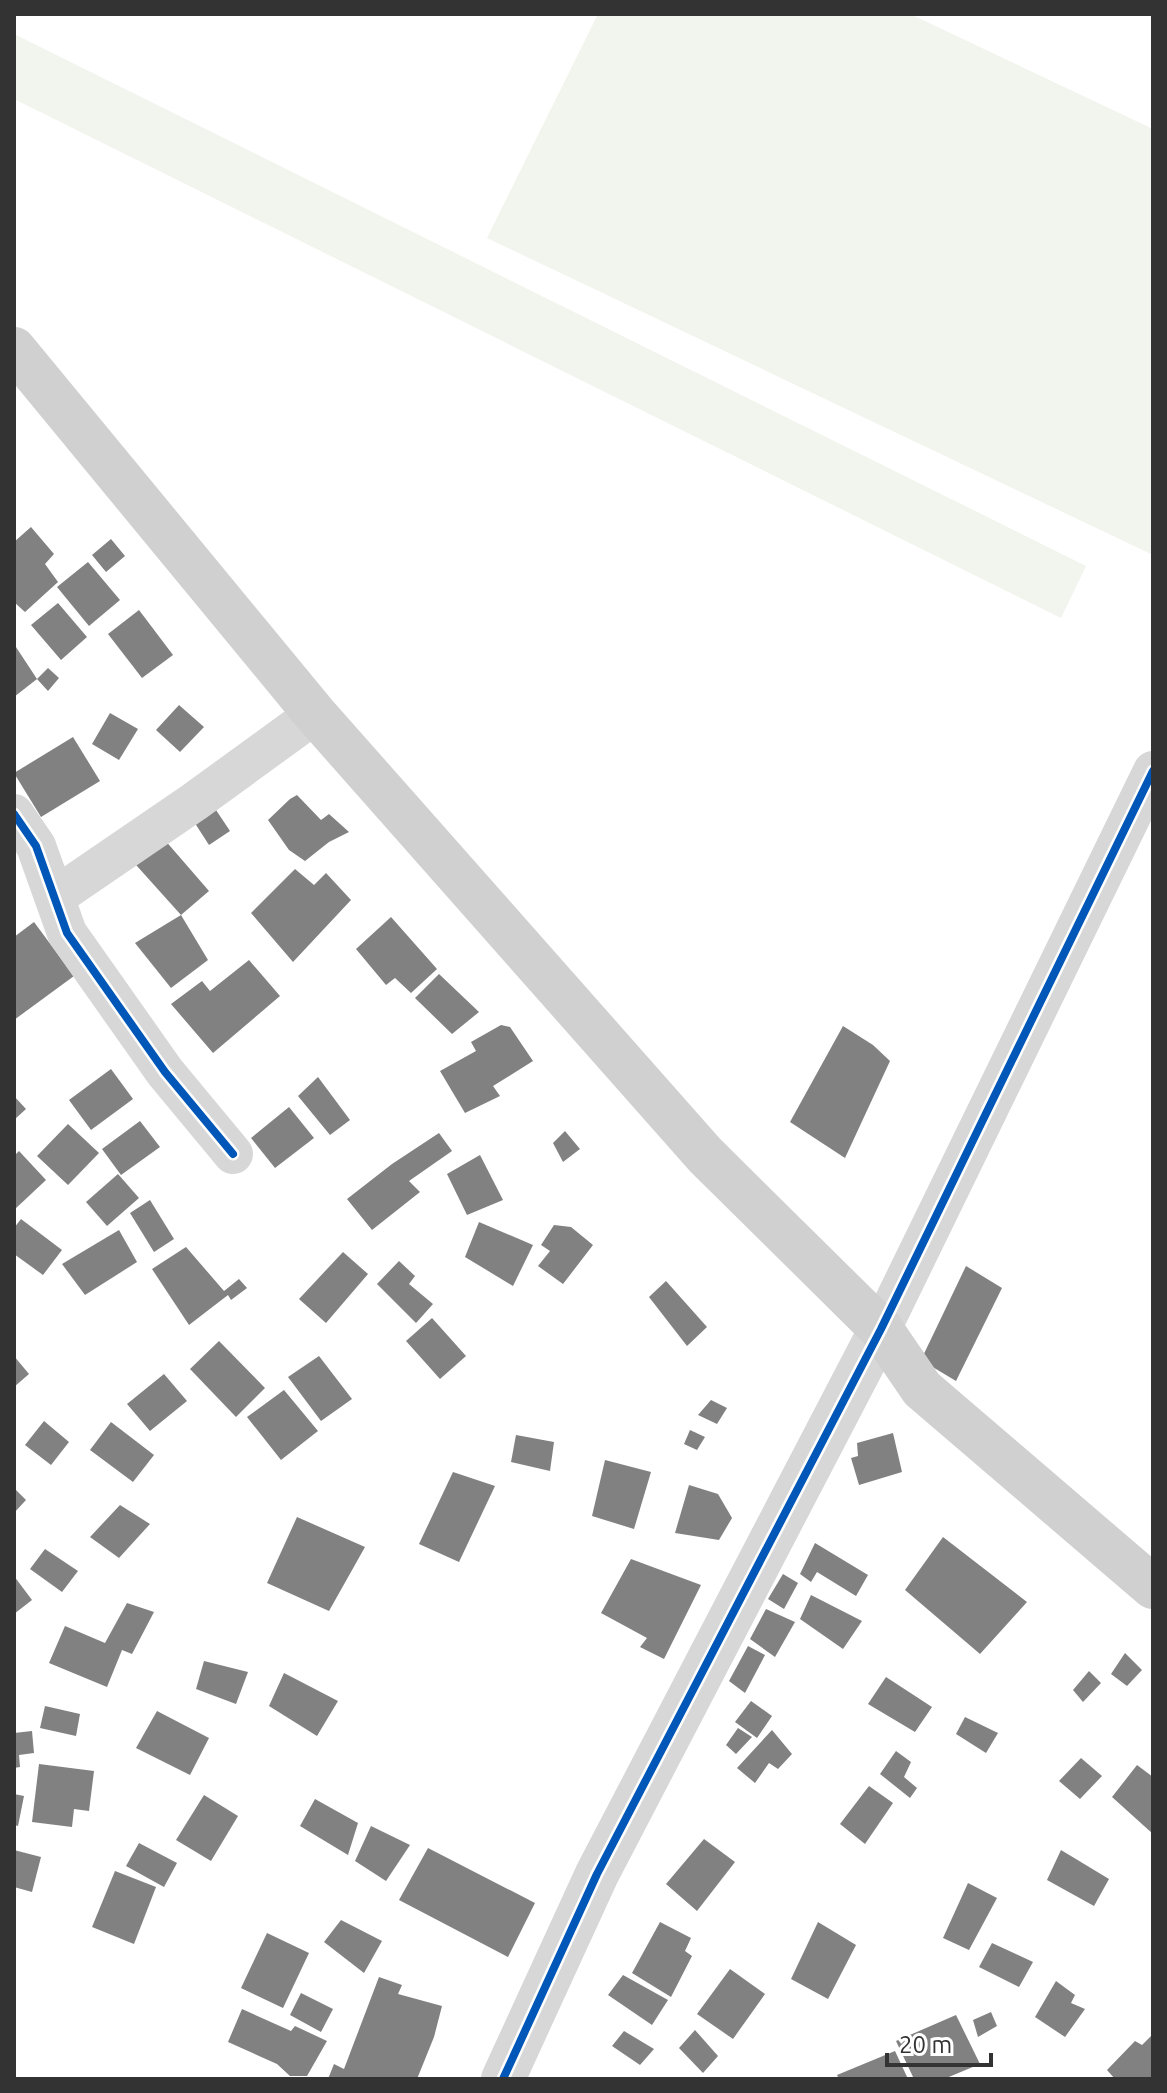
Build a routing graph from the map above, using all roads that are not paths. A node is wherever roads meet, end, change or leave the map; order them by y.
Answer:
1 (14, 349) edge
2 (315, 714) junction
3 (1153, 771) edge
4 (14, 814) edge
5 (55, 897) junction
6 (233, 1154) dead end
7 (881, 1329) junction
8 (1153, 1587) edge
9 (503, 2079) edge

1 - 2 main road
2 - 5 street
2 - 7 main road
3 - 7 street
4 - 5 street
5 - 6 street
7 - 8 main road
7 - 9 street

